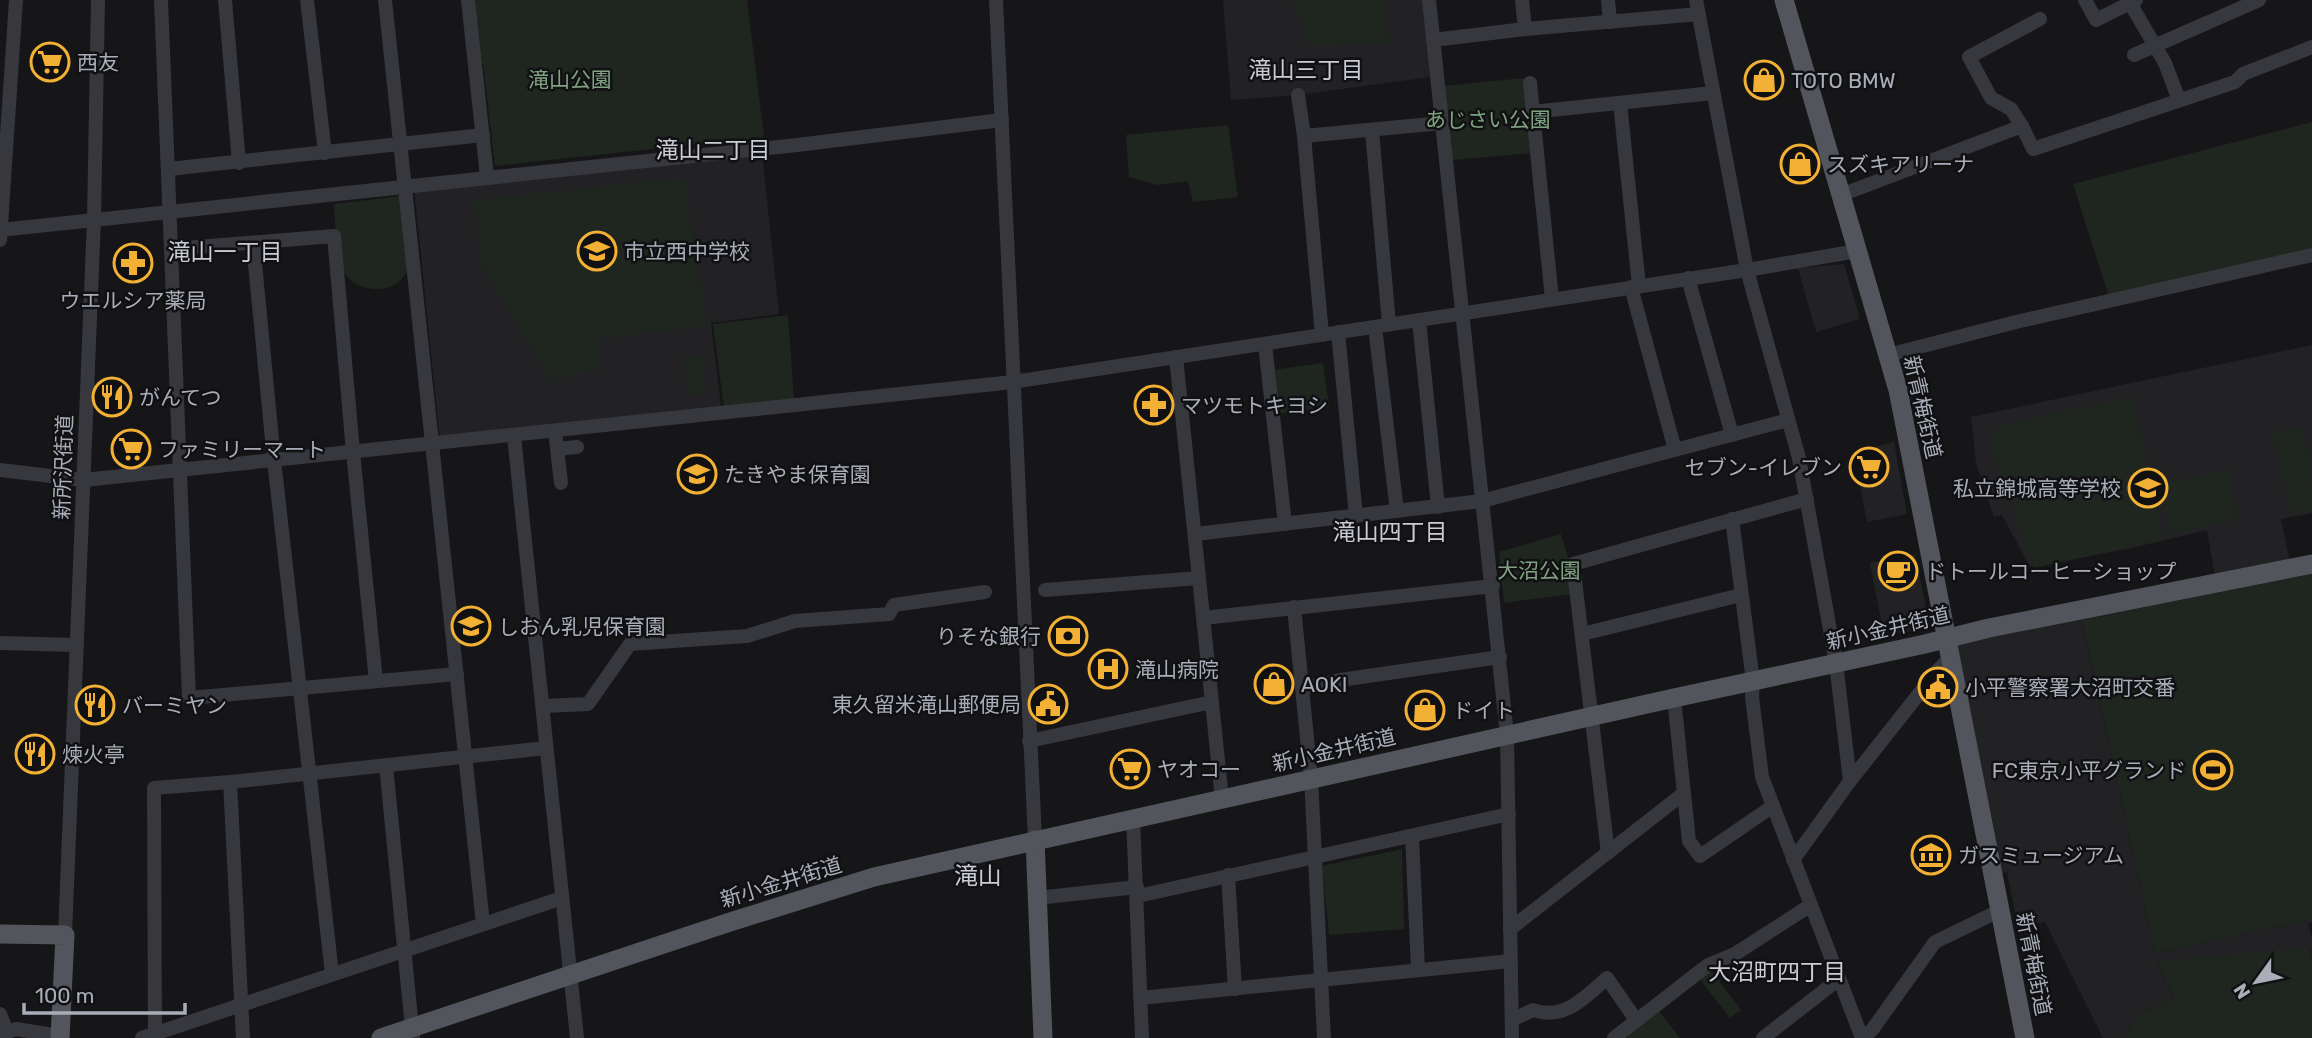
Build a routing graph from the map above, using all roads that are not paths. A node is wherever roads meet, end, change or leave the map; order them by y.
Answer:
1 (16, 0) edge
2 (98, 0) edge
3 (161, 0) edge
4 (225, 0) edge
5 (307, 0) edge
6 (385, 0) edge
7 (468, 0) edge
8 (996, 0) edge
9 (1429, 0) edge
10 (1522, 0) edge
11 (1608, 0) edge
12 (1784, 0) edge
13 (2085, 0) edge
14 (2133, 1) edge
15 (2256, 1) edge
16 (1697, 7) edge
17 (2040, 19) dead end
18 (1610, 22) junction
19 (1525, 29) junction
20 (1433, 40) junction
21 (2154, 46) junction
22 (2312, 47) edge
23 (2134, 55) dead end
24 (1530, 83) dead end
25 (1713, 93) junction
26 (1298, 95) dead end
27 (2179, 100) junction
28 (1620, 103) junction
29 (1532, 112) junction
30 (1002, 120) junction
31 (1442, 123) junction
32 (2022, 126) junction
33 (1372, 131) junction
34 (483, 135) junction
35 (1304, 136) junction
36 (400, 145) junction
37 (324, 153) junction
38 (239, 163) junction
39 (169, 169) junction
40 (487, 177) junction
41 (404, 186) junction
42 (1841, 195) junction
43 (170, 211) junction
44 (94, 219) junction
45 (0, 230) edge
46 (0, 240) edge
47 (253, 243) junction
48 (172, 249) junction
49 (1857, 251) junction
50 (2312, 255) edge
51 (1748, 270) junction
52 (1688, 278) junction
53 (1635, 287) junction
54 (1552, 299) junction
55 (1462, 313) junction
56 (1419, 320) junction
57 (1382, 326) junction
58 (1338, 332) junction
59 (1322, 335) junction
60 (1265, 344) junction
61 (1888, 355) junction
62 (1176, 357) junction
63 (1013, 382) junction
64 (1788, 420) junction
65 (555, 431) junction
66 (1732, 435) junction
67 (514, 436) junction
68 (432, 443) junction
69 (577, 447) dead end
70 (557, 449) junction
71 (1675, 450) junction
72 (353, 452) junction
73 (274, 460) junction
74 (179, 469) junction
75 (0, 470) edge
76 (84, 480) junction
77 (561, 483) dead end
78 (1807, 499) junction
79 (1482, 501) junction
80 (1438, 507) junction
81 (1397, 511) junction
82 (1356, 516) junction
83 (1732, 519) junction
84 (1285, 524) junction
85 (1195, 534) junction
86 (2312, 564) edge
87 (1199, 578) junction
88 (1493, 586) junction
89 (1045, 590) dead end
90 (985, 592) dead end
91 (1741, 595) junction
92 (1294, 607) junction
93 (1203, 618) junction
94 (1582, 634) junction
95 (0, 643) edge
96 (76, 645) junction
97 (1949, 648) junction
98 (1500, 657) junction
99 (1836, 663) junction
100 (457, 674) junction
101 (376, 681) junction
102 (1753, 681) junction
103 (301, 688) junction
104 (1303, 688) junction
105 (1674, 698) junction
106 (1212, 702) junction
107 (543, 706) junction
108 (1590, 716) junction
109 (1507, 735) junction
110 (1029, 741) junction
111 (546, 748) junction
112 (466, 757) junction
113 (386, 765) junction
114 (310, 774) junction
115 (1311, 778) junction
116 (1850, 781) junction
117 (230, 782) junction
118 (1684, 793) junction
119 (1222, 799) junction
120 (1773, 806) junction
121 (1509, 814) junction
122 (1133, 818) junction
123 (1412, 836) junction
124 (1035, 840) junction
125 (1608, 853) junction
126 (1316, 856) junction
127 (1793, 860) junction
128 (1228, 875) junction
129 (1138, 892) junction
130 (562, 898) junction
131 (1037, 898) junction
132 (1811, 905) junction
133 (2000, 910) junction
134 (483, 924) junction
135 (1510, 929) junction
136 (0, 934) edge
137 (65, 935) junction
138 (404, 951) junction
139 (1511, 961) junction
140 (1418, 970) junction
141 (332, 974) junction
142 (570, 977) junction
143 (1839, 979) junction
144 (1322, 980) junction
145 (1235, 989) junction
146 (1140, 998) junction
147 (242, 1004) junction
148 (0, 1014) edge
149 (1512, 1020) junction
150 (1636, 1020) junction
151 (413, 1033) edge
152 (3, 1034) edge
153 (148, 1036) edge
154 (60, 1037) edge
155 (243, 1038) edge
156 (381, 1038) edge
157 (577, 1038) edge
158 (1042, 1038) edge
159 (1142, 1038) edge
160 (1324, 1038) edge
161 (1512, 1038) edge
162 (1614, 1038) edge
163 (1763, 1038) edge
164 (1862, 1038) edge
165 (2025, 1038) edge

1 - 45 street
2 - 44 street, 新所沢街道
3 - 39 street
4 - 38 street
5 - 37 street
6 - 36 street
7 - 34 street
8 - 30 street
9 - 20 street
10 - 19 street
11 - 18 street
12 - 42 main road, 新青梅街道
13 - 14 street
14 - 21 street
15 - 21 street
16 - 18 street
16 - 25 street
17 - 32 street
18 - 19 street
19 - 20 street
20 - 31 street
21 - 23 street
21 - 27 street
22 - 27 street
24 - 29 street
25 - 28 street
25 - 51 street
26 - 35 street
27 - 32 street
28 - 29 street
28 - 53 street
29 - 54 street
30 - 40 street
30 - 63 street
31 - 33 street
31 - 55 street
32 - 42 street
33 - 35 street
33 - 57 street
34 - 36 street
34 - 40 street
35 - 59 street
36 - 37 street
36 - 41 street
37 - 38 street
38 - 39 street
39 - 43 street
40 - 41 street
41 - 43 street
41 - 68 street
42 - 49 main road, 新青梅街道
43 - 44 street
43 - 48 street
44 - 45 street
44 - 76 street, 新所沢街道
45 - 46 street
47 - 48 street
47 - 72 street
47 - 73 street
48 - 74 street
49 - 51 street
49 - 61 main road, 新青梅街道
50 - 61 street
51 - 52 street
51 - 64 street
52 - 53 street
52 - 66 street
53 - 54 street
53 - 71 street
54 - 55 street
55 - 56 street
55 - 79 street
56 - 57 street
56 - 80 street
57 - 58 street
57 - 81 street
58 - 59 street
58 - 82 street
59 - 60 street
60 - 62 street
60 - 84 street
61 - 97 main road, 新青梅街道
62 - 63 street
62 - 85 street
63 - 65 street
63 - 110 street
64 - 66 street
64 - 78 street
65 - 67 street
65 - 70 street
66 - 71 street
67 - 68 street
67 - 107 street
68 - 72 street
68 - 100 street
69 - 70 street
70 - 77 street
71 - 79 street
72 - 73 street
72 - 101 street
73 - 74 street
73 - 103 street
74 - 76 street
74 - 103 street
75 - 76 street
76 - 96 street, 新所沢街道
78 - 83 street
78 - 99 street
79 - 80 street
79 - 88 street
80 - 81 street
81 - 82 street
82 - 84 street
83 - 91 street
83 - 94 street
84 - 85 street
85 - 87 street
86 - 97 main road, 新小金井街道
87 - 89 street
87 - 93 street
88 - 92 street
88 - 98 street
90 - 107 street
91 - 94 street
91 - 102 street
92 - 93 street
92 - 104 street
93 - 106 street
94 - 108 street
95 - 96 street
96 - 137 street, 新所沢街道
97 - 99 main road, 新小金井街道
97 - 116 street
97 - 133 main road, 新青梅街道
98 - 104 street
98 - 109 street
99 - 102 main road, 新小金井街道
99 - 116 street
100 - 101 street
100 - 112 street
101 - 103 street
102 - 105 main road, 新小金井街道
102 - 120 street
103 - 114 street
104 - 115 street
105 - 108 main road, 新小金井街道
105 - 118 street
106 - 110 street
106 - 119 street
107 - 111 street
108 - 109 main road, 新小金井街道
108 - 125 street
109 - 115 main road, 新小金井街道
109 - 121 street
110 - 124 street
111 - 112 street
111 - 130 street
112 - 113 street
112 - 134 street
113 - 114 street
113 - 138 street
114 - 117 street
114 - 141 street
115 - 119 main road, 新小金井街道
115 - 126 street
116 - 127 street
117 - 147 street
117 - 153 street
118 - 120 street
118 - 125 street
119 - 122 main road, 新小金井街道
120 - 127 street
121 - 123 street
121 - 135 street
122 - 124 main road, 新小金井街道
122 - 129 street
123 - 126 street
123 - 140 street
124 - 131 main road
124 - 142 main road, 新小金井街道
125 - 135 street
126 - 128 street
126 - 144 street
127 - 132 street
128 - 129 street
128 - 145 street
129 - 131 street
129 - 146 street
130 - 134 street
130 - 142 street
131 - 158 main road
132 - 143 street
132 - 150 street
133 - 164 street
133 - 165 main road, 新青梅街道
134 - 138 street
135 - 139 street
136 - 137 main road
137 - 154 main road
138 - 141 street
138 - 151 street
139 - 140 street
139 - 149 street
140 - 144 street
141 - 147 street
142 - 151 main road, 新小金井街道
142 - 157 street
143 - 163 street
143 - 164 street
144 - 145 street
144 - 160 street
145 - 146 street
146 - 159 street
147 - 153 street
147 - 155 street
148 - 152 street
149 - 150 street
149 - 161 street
150 - 162 street
151 - 156 main road, 新小金井街道
152 - 154 street

